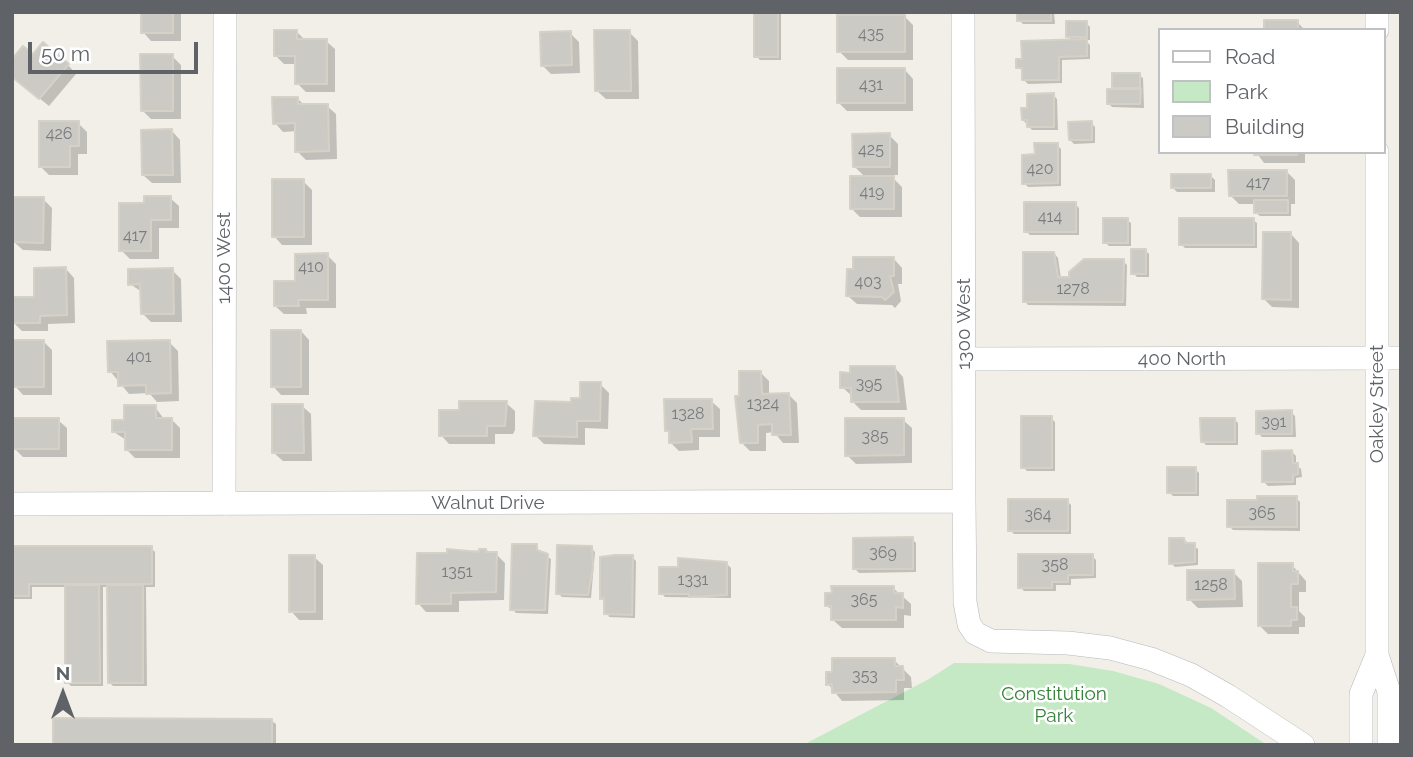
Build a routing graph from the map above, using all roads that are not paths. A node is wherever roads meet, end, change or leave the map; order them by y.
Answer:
1 (225, 12) edge
2 (963, 12) edge
3 (1377, 154) edge
4 (1377, 358) junction
5 (1401, 358) edge
6 (964, 359) junction
7 (964, 501) junction
8 (12, 504) edge
9 (224, 504) junction
10 (1377, 655) junction
11 (1303, 745) edge
12 (1361, 745) edge
13 (1389, 745) edge

1 - 9 street, 1400 West
2 - 6 street, 1300 West
3 - 4 street, Oakley Street
4 - 5 street, 400 North
4 - 6 street, 400 North
4 - 10 street, Oakley Street
6 - 7 street, 1300 West
7 - 9 street, Walnut Drive
7 - 11 street, 1300 West
8 - 9 street, Walnut Drive
10 - 12 street, Oakley Street
10 - 13 street, Oakley Street

